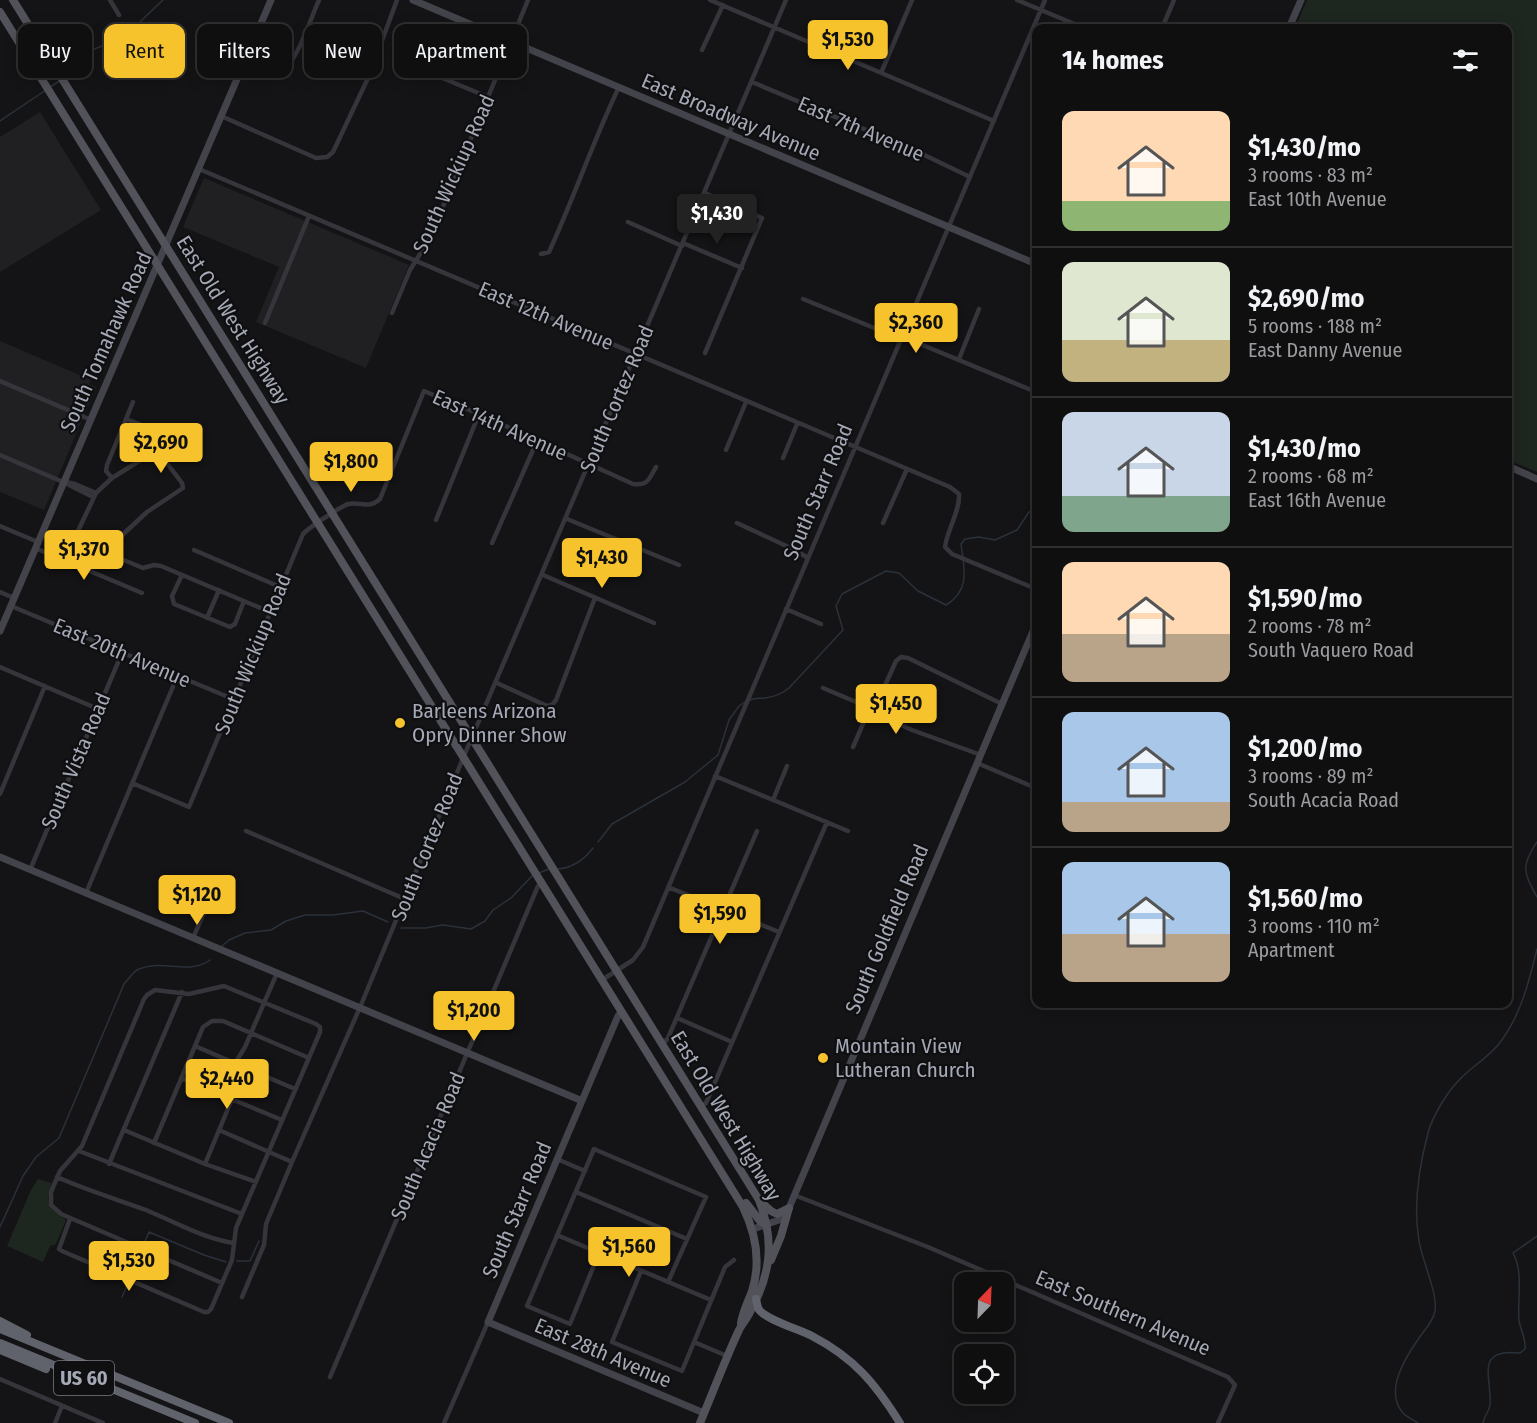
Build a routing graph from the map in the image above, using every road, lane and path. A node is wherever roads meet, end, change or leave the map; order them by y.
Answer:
1 (13, 0) edge
2 (110, 0) edge
3 (271, 0) edge
4 (319, 0) edge
5 (397, 0) edge
6 (413, 0) edge
7 (528, 0) edge
8 (710, 0) edge
9 (786, 0) edge
10 (912, 0) edge
11 (1017, 0) edge
12 (1045, 0) edge
13 (1174, 0) edge
14 (1301, 0) edge
15 (723, 5) junction
16 (1041, 10) junction
17 (0, 12) edge
18 (119, 15) dead end
19 (24, 18) junction
20 (260, 24) edge
21 (470, 24) edge
22 (518, 24) edge
23 (1035, 24) edge
24 (1074, 24) edge
25 (1164, 24) edge
26 (1291, 24) edge
27 (10, 27) junction
28 (775, 27) junction
29 (1032, 31) edge
30 (527, 48) edge
31 (702, 50) dead end
32 (292, 61) edge
33 (881, 73) junction
34 (237, 78) edge
35 (442, 78) edge
36 (496, 78) edge
37 (752, 82) junction
38 (619, 87) junction
39 (488, 97) junction
40 (221, 116) junction
41 (994, 121) junction
42 (730, 133) junction
43 (199, 169) junction
44 (970, 177) junction
45 (705, 193) junction
46 (309, 216) junction
47 (628, 222) dead end
48 (949, 227) junction
49 (683, 244) junction
50 (166, 247) junction
51 (541, 254) dead end
52 (415, 261) junction
53 (1032, 262) edge
54 (158, 266) junction
55 (742, 268) junction
56 (803, 299) dead end
57 (979, 309) dead end
58 (392, 313) dead end
59 (265, 323) dead end
60 (902, 338) junction
61 (705, 353) dead end
62 (636, 354) junction
63 (959, 359) junction
64 (0, 381) edge
65 (1032, 390) edge
66 (424, 392) joint
67 (134, 402) dead end
68 (746, 402) junction
69 (479, 414) junction
70 (89, 419) junction
71 (126, 419) junction
72 (797, 424) junction
73 (537, 441) junction
74 (855, 448) junction
75 (157, 450) junction
76 (726, 450) dead end
77 (0, 455) edge
78 (783, 458) dead end
79 (590, 464) junction
80 (656, 468) dead end
81 (1512, 468) edge
82 (907, 469) junction
83 (112, 478) junction
84 (1537, 479) edge
85 (63, 482) junction
86 (95, 495) junction
87 (333, 514) junction
88 (567, 519) junction
89 (436, 520) dead end
90 (318, 523) junction
91 (737, 523) dead end
92 (883, 523) dead end
93 (0, 526) edge
94 (492, 543) dead end
95 (37, 545) junction
96 (194, 550) dead end
97 (104, 552) junction
98 (808, 558) junction
99 (679, 565) dead end
100 (182, 574) junction
101 (543, 575) junction
102 (280, 587) junction
103 (1032, 587) edge
104 (219, 590) junction
105 (0, 592) edge
106 (142, 593) dead end
107 (14, 598) junction
108 (595, 598) junction
109 (244, 601) junction
110 (10, 606) junction
111 (786, 609) junction
112 (270, 612) junction
113 (207, 618) junction
114 (654, 623) dead end
115 (821, 624) dead end
116 (0, 631) edge
117 (1032, 633) edge
118 (122, 653) junction
119 (0, 667) edge
120 (177, 677) junction
121 (496, 683) junction
122 (45, 686) junction
123 (823, 688) dead end
124 (233, 699) junction
125 (1002, 704) junction
126 (98, 709) junction
127 (872, 710) junction
128 (473, 739) junction
129 (853, 747) dead end
130 (464, 758) junction
131 (979, 759) junction
132 (787, 766) dead end
133 (716, 776) junction
134 (132, 783) junction
135 (1032, 786) edge
136 (0, 794) edge
137 (773, 800) junction
138 (826, 822) junction
139 (246, 831) dead end
140 (757, 831) dead end
141 (848, 831) dead end
142 (0, 857) edge
143 (30, 870) junction
144 (538, 877) junction
145 (218, 881) dead end
146 (668, 887) junction
147 (86, 893) junction
148 (405, 899) junction
149 (724, 909) junction
150 (778, 932) junction
151 (193, 938) junction
152 (617, 971) junction
153 (277, 973) junction
154 (602, 980) junction
155 (182, 993) junction
156 (264, 1003) junction
157 (359, 1008) junction
158 (621, 1012) junction
159 (677, 1018) junction
160 (251, 1033) junction
161 (732, 1042) junction
162 (663, 1044) junction
163 (195, 1047) junction
164 (468, 1053) junction
165 (309, 1058) junction
166 (235, 1064) junction
167 (181, 1078) junction
168 (295, 1089) junction
169 (217, 1093) junction
170 (232, 1100) junction
171 (580, 1100) junction
172 (701, 1106) junction
173 (282, 1120) junction
174 (124, 1130) junction
175 (219, 1130) junction
176 (154, 1143) junction
177 (79, 1151) junction
178 (268, 1152) junction
179 (556, 1159) junction
180 (292, 1162) junction
181 (109, 1164) junction
182 (205, 1164) junction
183 (585, 1171) junction
184 (57, 1177) junction
185 (726, 1178) junction
186 (256, 1182) junction
187 (576, 1192) junction
188 (794, 1195) junction
189 (759, 1200) junction
190 (789, 1208) junction
191 (242, 1214) junction
192 (70, 1219) junction
193 (767, 1225) junction
194 (753, 1229) junction
195 (557, 1235) junction
196 (687, 1239) junction
197 (233, 1244) junction
198 (599, 1253) junction
199 (734, 1260) dead end
200 (641, 1271) junction
201 (766, 1273) junction
202 (668, 1282) junction
203 (222, 1283) junction
204 (242, 1297) dead end
205 (756, 1299) junction
206 (711, 1300) junction
207 (0, 1321) edge
208 (488, 1322) junction
209 (741, 1327) junction
210 (0, 1329) edge
211 (694, 1342) junction
212 (0, 1343) edge
213 (0, 1350) edge
214 (728, 1356) junction
215 (78, 1362) junction
216 (330, 1377) dead end
217 (0, 1379) edge
218 (62, 1406) junction
219 (168, 1413) junction
220 (704, 1413) junction
221 (55, 1423) edge
222 (103, 1423) edge
223 (195, 1423) edge
224 (230, 1423) edge
225 (444, 1423) edge
226 (700, 1423) edge
227 (900, 1423) edge
228 (1218, 1423) edge

1 - 19 main road, East Old West Highway
2 - 18 street
3 - 20 main road, South Tomahawk Road
4 - 32 street
5 - 40 street
6 - 21 main road, East Broadway Avenue
7 - 22 street, South Wickiup Road
8 - 15 street
9 - 28 street, South Cortez Road
10 - 33 street
11 - 16 street
12 - 16 street, South Starr Road
13 - 25 street
14 - 26 main road
15 - 28 street
15 - 31 street
16 - 23 street, South Starr Road
16 - 24 street
17 - 27 main road, East Old West Highway
19 - 27 main road
19 - 50 main road, East Old West Highway
27 - 54 main road, East Old West Highway
28 - 33 street
28 - 37 street, South Cortez Road
29 - 41 street, South Starr Road
30 - 38 main road, East Broadway Avenue
33 - 41 street
34 - 40 main road, South Tomahawk Road
35 - 39 street
36 - 39 street, South Wickiup Road
37 - 42 street, South Cortez Road
37 - 44 street, East 7th Avenue
38 - 42 main road, East Broadway Avenue
38 - 51 street
39 - 52 street, South Wickiup Road
40 - 43 main road, South Tomahawk Road
41 - 44 street, South Starr Road
42 - 45 street, South Cortez Road
42 - 48 main road, East Broadway Avenue
43 - 46 street, East 12th Avenue
43 - 50 main road, South Tomahawk Road
44 - 48 street, South Starr Road
45 - 49 street, South Cortez Road
45 - 55 street
46 - 52 street, East 12th Avenue
46 - 59 street
47 - 49 street
48 - 53 main road, East Broadway Avenue
48 - 60 street, South Starr Road
49 - 55 street
49 - 62 street, South Cortez Road
50 - 54 main road, South Tomahawk Road
50 - 87 main road, East Old West Highway
52 - 58 street, South Wickiup Road
52 - 62 street, East 12th Avenue
54 - 70 main road, South Tomahawk Road
54 - 90 main road, East Old West Highway
55 - 61 street
56 - 60 street
57 - 63 street
60 - 63 street
60 - 74 street, South Starr Road
62 - 68 street, East 12th Avenue
62 - 79 street, South Cortez Road
63 - 65 street
64 - 70 street
66 - 69 street, East 14th Avenue
66 - 87 street, South Wickiup Road
67 - 71 street
68 - 72 street, East 12th Avenue
68 - 76 street
69 - 73 street, East 14th Avenue
69 - 89 street
70 - 85 main road, South Tomahawk Road
71 - 75 street
71 - 83 street
72 - 74 street, East 12th Avenue
72 - 78 street
73 - 79 street, East 14th Avenue
73 - 94 street
74 - 82 street, East 12th Avenue
74 - 98 street, South Starr Road
75 - 83 street
75 - 97 street
77 - 85 street
79 - 80 street, East 14th Avenue
79 - 88 street, South Cortez Road
81 - 84 main road
82 - 92 street
82 - 103 street, East 12th Avenue
83 - 86 street
85 - 86 street
85 - 95 main road, South Tomahawk Road
86 - 97 street
87 - 90 street, South Wickiup Road
87 - 128 main road, East Old West Highway
88 - 99 street
88 - 101 street, South Cortez Road
90 - 102 street, South Wickiup Road
90 - 130 main road, East Old West Highway
91 - 98 street
93 - 95 street
95 - 106 street
95 - 107 main road, South Tomahawk Road
96 - 102 street
97 - 100 street
98 - 111 street, South Starr Road
100 - 104 street
100 - 113 street
101 - 108 street
101 - 121 street, South Cortez Road
102 - 112 street, South Wickiup Road
104 - 109 street
104 - 113 street
105 - 107 street
107 - 110 main road, South Tomahawk Road
108 - 114 street
108 - 121 street
109 - 112 street
109 - 113 street
110 - 116 main road, South Tomahawk Road
110 - 118 street, East 20th Avenue
111 - 115 street
111 - 133 street, South Starr Road
112 - 124 street, South Wickiup Road
117 - 125 main road, South Goldfield Road
118 - 120 street, East 20th Avenue
118 - 126 street, South Vista Road
119 - 122 street
120 - 124 street, East 20th Avenue
120 - 134 street
121 - 128 street, South Cortez Road
122 - 126 street
122 - 136 street
123 - 127 street
124 - 134 street, South Wickiup Road
125 - 127 street
125 - 131 main road, South Goldfield Road
126 - 143 street, South Vista Road
127 - 129 street
127 - 131 street
128 - 130 street, South Cortez Road
128 - 152 main road, East Old West Highway
130 - 144 main road, East Old West Highway
130 - 148 street, South Cortez Road
131 - 135 street
131 - 188 main road, South Goldfield Road
132 - 137 street
133 - 137 street
133 - 146 street, South Starr Road
134 - 147 street
137 - 138 street
138 - 141 street
138 - 150 street
139 - 148 street
140 - 149 street
142 - 143 main road
143 - 147 main road
144 - 154 main road, East Old West Highway
144 - 164 street, South Acacia Road
145 - 151 street
146 - 149 street
146 - 152 street, South Starr Road
147 - 151 main road
148 - 157 street, South Cortez Road
149 - 150 street
149 - 159 street
150 - 161 street
151 - 153 main road
152 - 154 street, South Starr Road
152 - 162 main road, East Old West Highway
153 - 156 street
153 - 157 main road
154 - 158 main road, East Old West Highway
155 - 156 street
155 - 174 street
155 - 177 street
156 - 160 street
156 - 165 street
157 - 164 main road
157 - 180 street, South Cortez Road
158 - 171 main road, South Starr Road
158 - 185 main road, East Old West Highway
159 - 161 street
159 - 162 street
160 - 163 street
160 - 165 street
160 - 166 street
161 - 172 street
162 - 172 main road, East Old West Highway
163 - 166 street
163 - 167 street
164 - 171 main road
164 - 216 street, South Acacia Road
165 - 168 street
166 - 168 street
166 - 169 street
167 - 169 street
167 - 176 street
168 - 173 street
169 - 170 street
170 - 173 street
170 - 175 street
171 - 179 main road, South Starr Road
172 - 189 main road, East Old West Highway
173 - 178 street
174 - 176 street
174 - 181 street
175 - 178 street
175 - 182 street
176 - 182 street
177 - 181 street
177 - 184 street
178 - 180 street
178 - 186 street
179 - 183 street
179 - 208 main road, South Starr Road
180 - 204 street, South Cortez Road
181 - 191 street
182 - 186 street
183 - 187 street
183 - 196 street
184 - 192 street
184 - 197 street
185 - 193 main road
185 - 194 main road, East Old West Highway
186 - 191 street
187 - 195 street
187 - 196 street
188 - 190 main road, South Goldfield Road
188 - 228 street, East Southern Avenue
189 - 190 main road
189 - 193 main road, East Old West Highway
190 - 193 main road
190 - 201 main road
191 - 197 street
192 - 203 street
192 - 203 street
193 - 194 main road
193 - 201 main road, East Old West Highway
194 - 209 main road, East Old West Highway
195 - 198 street
195 - 198 street
196 - 202 street
197 - 203 street
198 - 200 street
199 - 206 street
200 - 202 street
200 - 211 street
201 - 205 main road, East Old West Highway
202 - 206 street
205 - 209 main road, East Old West Highway
205 - 227 highway
206 - 211 street
207 - 215 highway
208 - 220 main road, East 28th Avenue
208 - 225 street, South Starr Road
209 - 214 main road
210 - 215 highway, US 60
211 - 214 street
212 - 219 highway, US 60
213 - 219 highway
214 - 220 main road
215 - 224 highway, US 60
217 - 218 street
218 - 221 street
218 - 222 street
219 - 223 highway, US 60
220 - 226 main road

